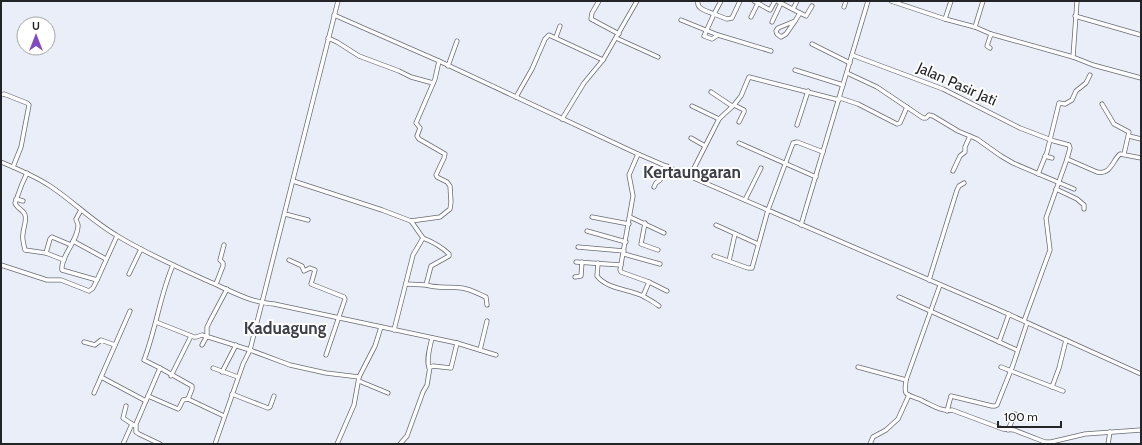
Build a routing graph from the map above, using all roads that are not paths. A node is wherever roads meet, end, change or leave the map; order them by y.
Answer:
1 (338, 1) edge
2 (599, 1) edge
3 (637, 1) edge
4 (698, 1) edge
5 (721, 1) edge
6 (740, 1) edge
7 (798, 1) edge
8 (846, 1) edge
9 (868, 1) edge
10 (891, 1) edge
11 (951, 1) edge
12 (983, 1) edge
13 (1077, 1) edge
14 (756, 2) edge
15 (778, 2) edge
16 (812, 6) dead end
17 (844, 7) dead end
18 (793, 9) junction
19 (770, 10) junction
20 (800, 13) junction
21 (714, 14) junction
22 (776, 14) junction
23 (334, 15) junction
24 (1075, 16) junction
25 (751, 17) dead end
26 (946, 19) junction
27 (681, 20) dead end
28 (795, 21) junction
29 (772, 22) dead end
30 (560, 26) dead end
31 (975, 27) junction
32 (706, 31) junction
33 (619, 34) junction
34 (991, 34) junction
35 (718, 35) junction
36 (1141, 35) edge
37 (556, 37) junction
38 (328, 38) junction
39 (616, 38) junction
40 (457, 41) dead end
41 (812, 44) dead end
42 (990, 48) dead end
43 (771, 51) dead end
44 (852, 55) junction
45 (658, 57) dead end
46 (1073, 57) junction
47 (603, 60) junction
48 (439, 61) junction
49 (850, 63) junction
50 (448, 66) junction
51 (795, 70) dead end
52 (847, 73) junction
53 (1090, 75) dead end
54 (1141, 78) edge
55 (433, 83) junction
56 (843, 85) junction
57 (808, 91) junction
58 (711, 92) dead end
59 (1, 95) edge
60 (516, 97) junction
61 (839, 99) junction
62 (1102, 104) dead end
63 (692, 106) dead end
64 (733, 106) junction
65 (907, 107) junction
66 (562, 119) junction
67 (719, 119) junction
68 (739, 122) dead end
69 (797, 125) dead end
70 (970, 136) junction
71 (1129, 136) junction
72 (1141, 137) edge
73 (691, 138) dead end
74 (1050, 139) junction
75 (739, 143) dead end
76 (705, 146) junction
77 (823, 152) junction
78 (638, 154) junction
79 (1124, 154) junction
80 (1045, 156) junction
81 (1052, 158) dead end
82 (1141, 158) edge
83 (1067, 159) junction
84 (1, 162) edge
85 (785, 164) junction
86 (667, 166) junction
87 (13, 167) junction
88 (761, 168) dead end
89 (953, 171) dead end
90 (27, 173) junction
91 (1038, 174) junction
92 (690, 176) junction
93 (816, 177) junction
94 (293, 181) junction
95 (964, 182) dead end
96 (1059, 182) junction
97 (654, 188) dead end
98 (1056, 189) junction
99 (1074, 189) dead end
100 (16, 199) junction
101 (745, 200) junction
102 (23, 201) dead end
103 (1084, 209) dead end
104 (81, 210) junction
105 (768, 210) junction
106 (285, 214) junction
107 (592, 217) dead end
108 (630, 217) junction
109 (308, 220) dead end
110 (411, 222) junction
111 (629, 224) junction
112 (645, 224) junction
113 (716, 225) dead end
114 (801, 225) junction
115 (586, 231) dead end
116 (664, 233) dead end
117 (735, 234) junction
118 (117, 236) junction
119 (423, 238) junction
120 (626, 242) junction
121 (72, 243) junction
122 (758, 244) junction
123 (224, 245) dead end
124 (578, 247) dead end
125 (141, 249) junction
126 (658, 250) dead end
127 (46, 253) junction
128 (624, 253) junction
129 (714, 256) dead end
130 (106, 259) junction
131 (64, 260) junction
132 (289, 260) dead end
133 (729, 261) junction
134 (576, 262) dead end
135 (582, 262) junction
136 (598, 263) junction
137 (660, 264) dead end
138 (1, 265) edge
139 (173, 265) junction
140 (621, 265) junction
141 (130, 274) dead end
142 (575, 277) dead end
143 (97, 280) junction
144 (929, 280) junction
145 (649, 282) junction
146 (216, 284) junction
147 (406, 284) junction
148 (426, 285) junction
149 (940, 285) junction
150 (227, 290) junction
151 (667, 291) dead end
152 (643, 296) junction
153 (899, 297) dead end
154 (262, 303) junction
155 (487, 306) dead end
156 (659, 306) dead end
157 (930, 310) junction
158 (130, 311) dead end
159 (1009, 314) junction
160 (338, 317) junction
161 (487, 321) dead end
162 (156, 322) junction
163 (1026, 322) junction
164 (381, 327) junction
165 (394, 330) junction
166 (191, 336) junction
167 (207, 336) junction
168 (432, 338) junction
169 (1066, 340) junction
170 (84, 342) dead end
171 (999, 342) junction
172 (457, 343) junction
173 (115, 345) junction
174 (202, 345) dead end
175 (236, 345) junction
176 (250, 350) junction
177 (480, 350) junction
178 (1017, 350) junction
179 (326, 355) dead end
180 (496, 355) dead end
181 (858, 367) dead end
182 (1001, 367) dead end
183 (160, 368) junction
184 (213, 368) dead end
185 (429, 368) junction
186 (1010, 370) junction
187 (222, 372) junction
188 (1141, 374) edge
189 (171, 376) junction
190 (101, 377) junction
191 (238, 377) junction
192 (359, 379) junction
193 (906, 380) junction
194 (1052, 387) junction
195 (1063, 391) dead end
196 (388, 392) dead end
197 (94, 393) dead end
198 (232, 394) junction
199 (909, 395) junction
200 (148, 396) junction
201 (274, 396) dead end
202 (188, 399) junction
203 (146, 401) junction
204 (126, 406) dead end
205 (947, 411) junction
206 (1015, 414) dead end
207 (224, 416) junction
208 (134, 425) junction
209 (1008, 430) junction
210 (1141, 430) edge
211 (1110, 432) junction
212 (151, 442) edge
213 (1045, 443) edge
214 (123, 444) edge
215 (160, 444) edge
216 (215, 444) edge
217 (337, 444) edge
218 (400, 444) edge
219 (870, 444) edge
220 (1108, 444) edge

1 - 23 street
2 - 33 street
3 - 33 street
4 - 21 street
5 - 21 street
6 - 21 street
7 - 18 street
8 - 17 street
9 - 44 street
10 - 26 street
11 - 26 street
12 - 31 street
13 - 24 street
14 - 19 street
14 - 25 street
15 - 18 street
15 - 19 street
15 - 22 street
16 - 20 street
18 - 20 street
19 - 22 street
20 - 28 street
21 - 32 street
22 - 29 street
23 - 38 street
23 - 48 street
24 - 36 street
24 - 46 street
26 - 31 street
27 - 32 street
28 - 28 street
30 - 37 street
31 - 34 street
32 - 35 street
32 - 35 street
33 - 39 street
34 - 42 street
34 - 46 street
35 - 43 street
37 - 47 street
37 - 60 street
38 - 55 street
38 - 94 street
39 - 45 street
39 - 47 street
40 - 50 street
41 - 49 street
44 - 49 street
44 - 74 street, Jalan Pasir Jati
46 - 54 street
47 - 66 street
48 - 50 street
48 - 55 street
49 - 52 street
50 - 60 street
51 - 56 street
52 - 56 street
52 - 65 street
53 - 74 street
55 - 110 street
56 - 61 street
57 - 61 street
57 - 64 street
57 - 69 street
58 - 64 street
59 - 87 street
60 - 66 street
61 - 65 street
61 - 77 street
62 - 71 street
63 - 67 street
64 - 67 street
64 - 68 street
65 - 70 street
66 - 78 street
67 - 76 street
70 - 89 street
70 - 91 street
71 - 72 street
71 - 79 street
73 - 76 street
74 - 80 street
74 - 83 street, Jalan Pasir Jati
75 - 85 street
76 - 92 street
77 - 85 street
77 - 93 street
78 - 86 street
78 - 108 street
79 - 82 street
79 - 83 street
80 - 81 street
80 - 91 street
83 - 96 street
84 - 87 street
85 - 93 street
85 - 105 street
86 - 92 street
86 - 97 street
87 - 90 street
88 - 101 street
90 - 100 street
90 - 104 street
91 - 96 street
92 - 101 street
93 - 114 street
94 - 106 street
94 - 110 street
95 - 144 street
96 - 98 street
96 - 99 street
98 - 103 street
98 - 163 street
100 - 102 street
100 - 127 street
101 - 105 street
104 - 118 street
104 - 121 street
105 - 114 street
105 - 122 street
106 - 109 street
106 - 154 street
107 - 111 street
108 - 111 street
108 - 112 street
110 - 119 street
111 - 120 street
112 - 116 street
112 - 126 street
113 - 117 street
114 - 144 street
115 - 120 street
117 - 122 street
117 - 133 street
118 - 125 street
118 - 130 street
119 - 147 street
119 - 148 street
120 - 128 street
121 - 127 street
121 - 130 street
121 - 131 street
122 - 133 street
123 - 146 street
124 - 128 street
125 - 139 street
125 - 141 street
127 - 131 street
128 - 137 street
128 - 140 street
129 - 133 street
130 - 143 street
131 - 143 street
132 - 160 street
134 - 135 street
135 - 136 street
135 - 142 street
136 - 140 street
136 - 152 street
138 - 143 street
139 - 146 street
139 - 162 street
140 - 145 street
144 - 149 street
145 - 151 street
145 - 152 street
146 - 150 street
147 - 148 street
147 - 165 street
148 - 155 street
149 - 157 street
149 - 159 street
150 - 154 street
150 - 167 street
152 - 156 street
153 - 157 street
154 - 160 street
154 - 176 street
157 - 171 street
157 - 193 street
158 - 173 street
159 - 163 street
159 - 171 street
160 - 164 street
160 - 179 street
161 - 177 street
162 - 166 street
162 - 183 street
163 - 169 street
163 - 178 street
164 - 165 street
164 - 192 street
165 - 168 street
166 - 167 street
166 - 189 street
167 - 174 street
167 - 175 street
168 - 172 street
168 - 185 street
169 - 188 street
169 - 194 street
170 - 173 street
171 - 178 street
172 - 177 street
172 - 185 street
173 - 190 street
175 - 176 street
175 - 187 street
176 - 191 street
176 - 192 street
177 - 180 street
178 - 186 street
181 - 193 street
182 - 186 street
183 - 189 street
183 - 200 street
184 - 187 street
185 - 218 street
186 - 194 street
186 - 205 street
187 - 191 street
189 - 202 street
190 - 197 street
190 - 203 street
191 - 198 street
192 - 196 street
192 - 217 street
193 - 199 street
194 - 195 street
198 - 201 street
198 - 207 street
199 - 205 street
199 - 219 street
200 - 202 street
200 - 203 street
202 - 207 street
203 - 208 street
204 - 208 street
205 - 209 street
206 - 209 street
207 - 216 street
208 - 212 street
208 - 214 street
209 - 213 street
210 - 211 street
211 - 213 street
211 - 220 street
212 - 215 street

